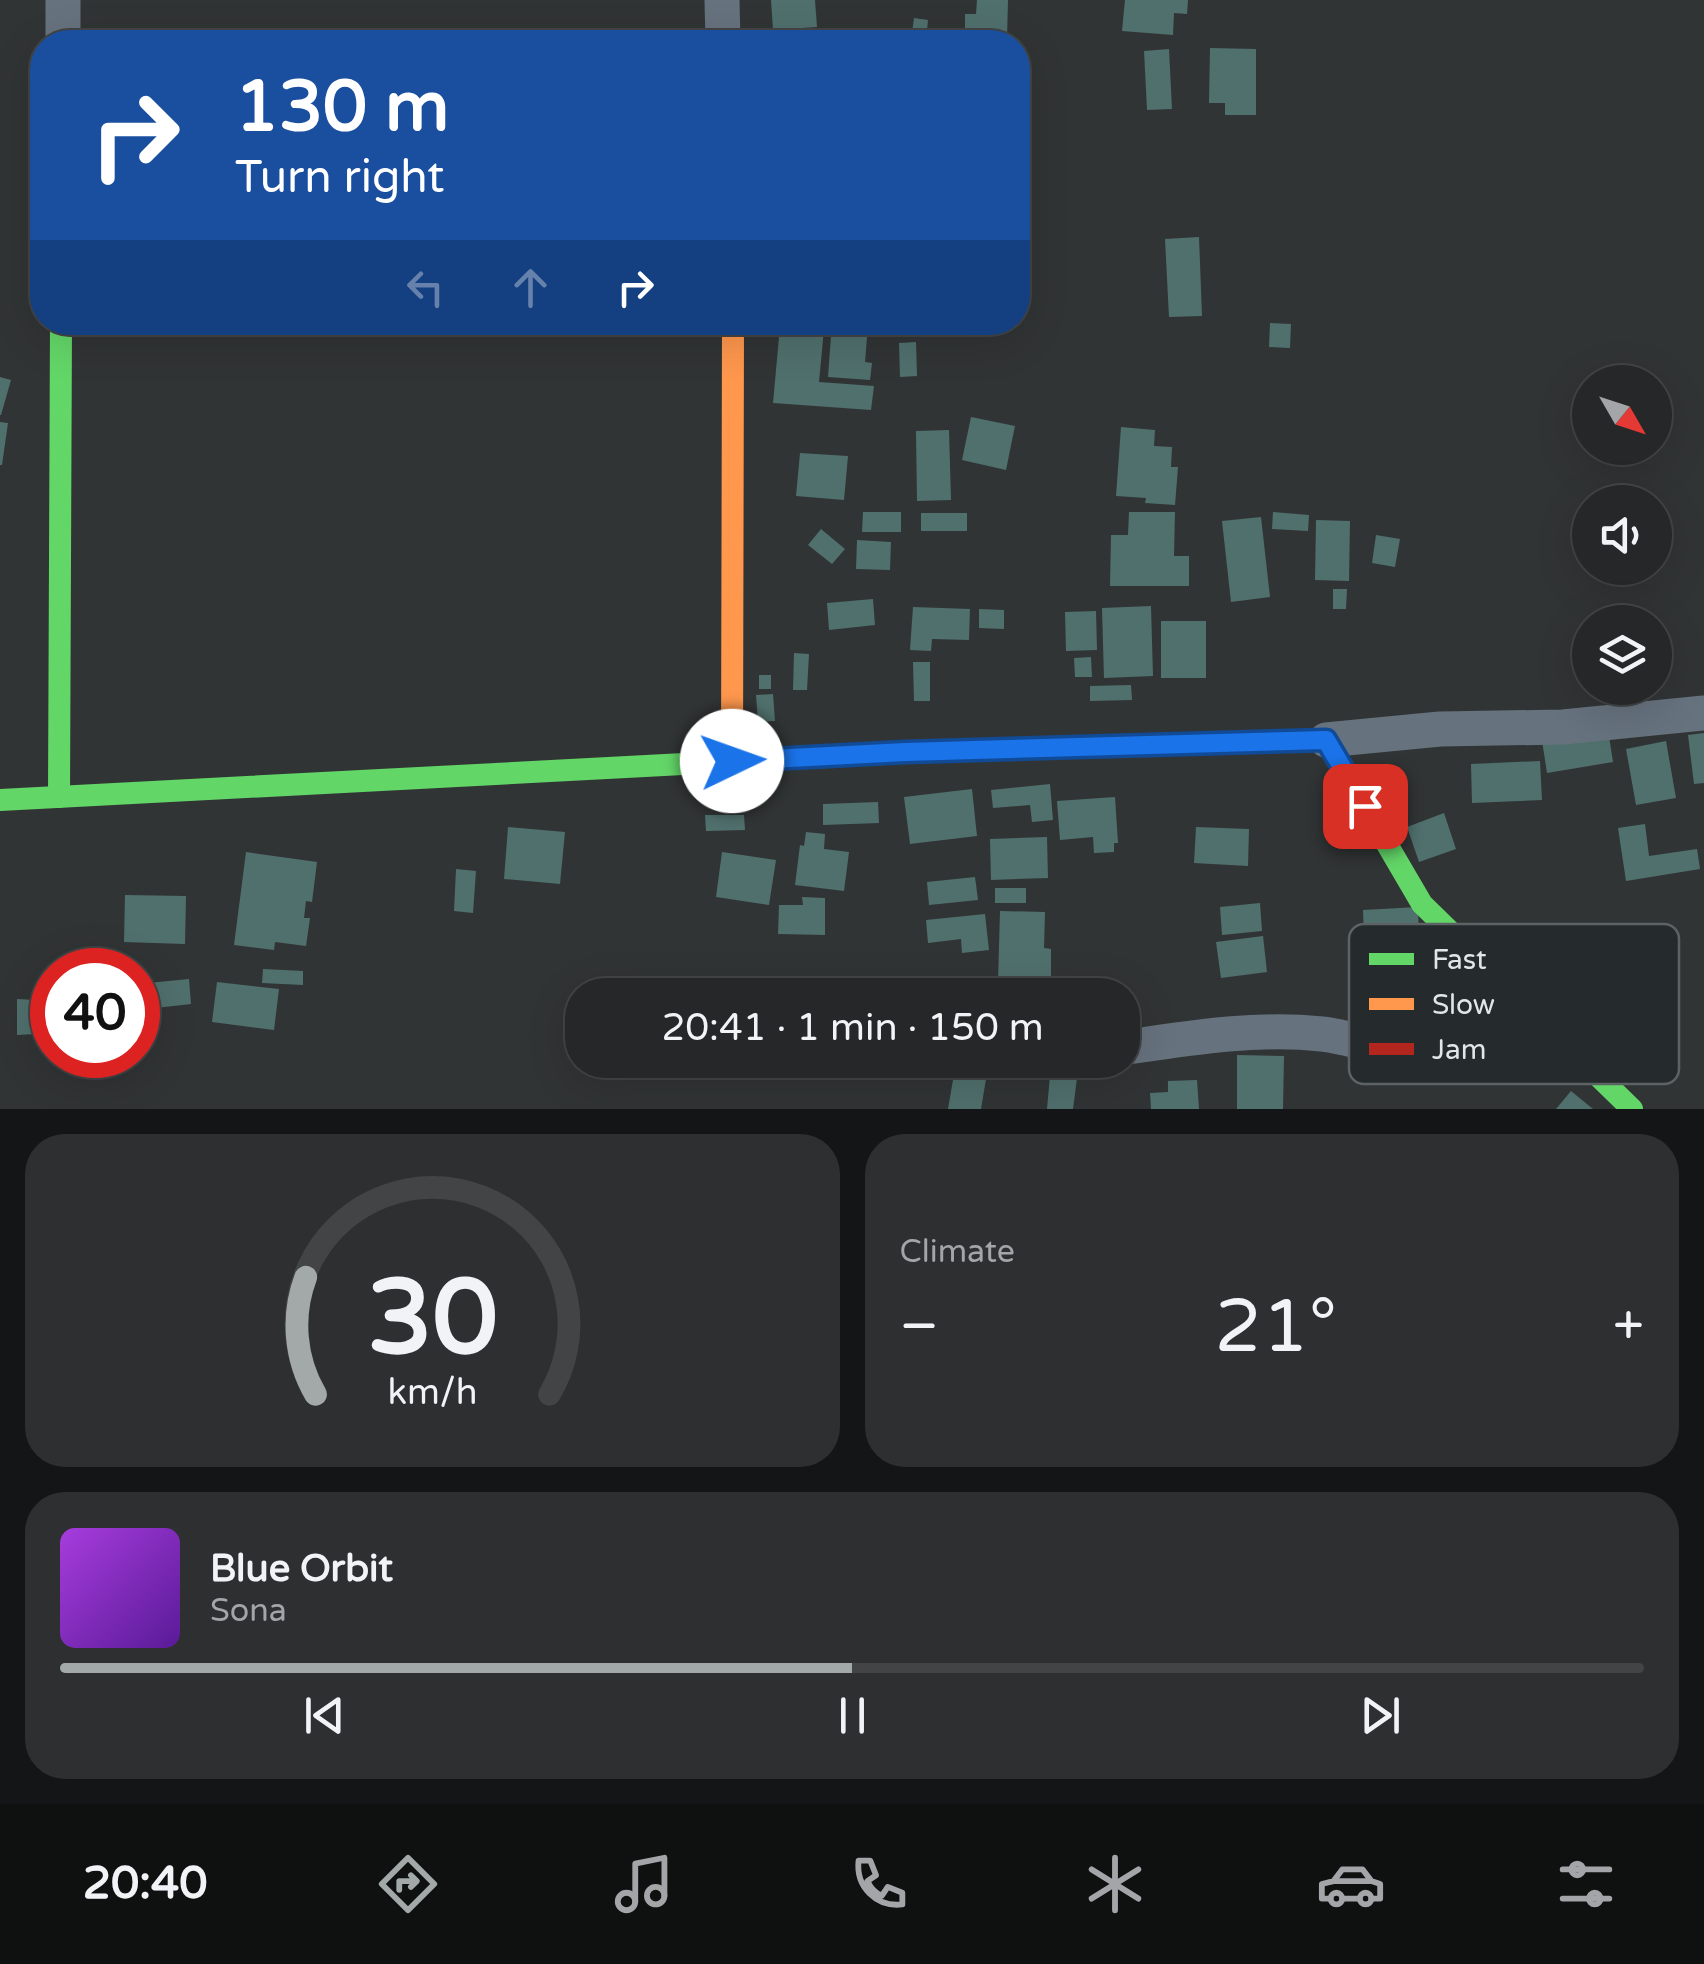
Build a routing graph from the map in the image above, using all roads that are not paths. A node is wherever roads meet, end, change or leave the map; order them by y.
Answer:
1 (64, 0) edge
2 (722, 0) edge
3 (63, 30) edge
4 (723, 30) edge
5 (62, 335) edge
6 (733, 335) edge
7 (1704, 712) edge
8 (1326, 740) junction
9 (732, 761) junction
10 (58, 797) junction
11 (0, 800) edge
12 (1443, 924) edge
13 (1349, 1039) edge
14 (1140, 1045) edge
15 (1607, 1084) edge
16 (1632, 1109) edge

1 - 3 street
2 - 4 street
5 - 10 street
6 - 9 street
7 - 8 street
8 - 9 street
8 - 12 street
9 - 10 street
10 - 11 street
13 - 14 street
15 - 16 street

